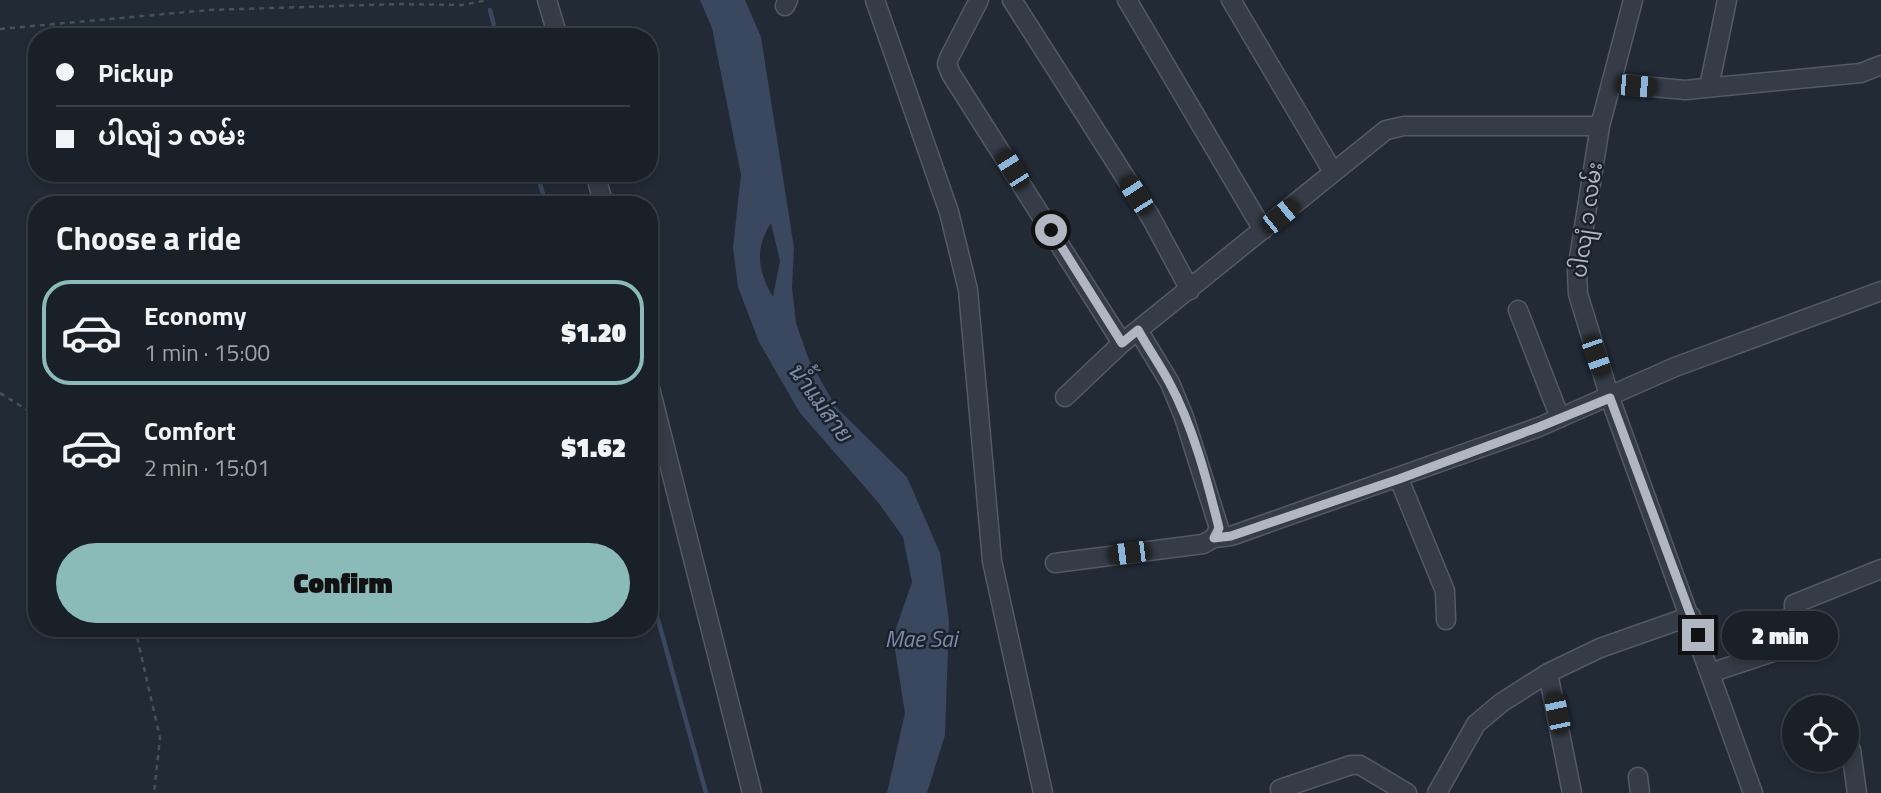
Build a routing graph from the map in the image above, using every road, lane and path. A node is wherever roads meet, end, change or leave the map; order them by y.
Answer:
1 (487, 0) edge
2 (547, 0) edge
3 (875, 0) edge
4 (979, 0) edge
5 (1012, 0) edge
6 (1127, 0) edge
7 (1231, 0) edge
8 (1633, 0) edge
9 (1727, 0) edge
10 (555, 28) edge
11 (0, 29) edge
12 (1881, 65) edge
13 (1611, 83) junction
14 (1709, 88) junction
15 (1600, 126) junction
16 (1333, 172) junction
17 (1263, 230) junction
18 (1190, 290) junction
19 (1881, 291) edge
20 (1518, 310) dead end
21 (1138, 330) junction
22 (1122, 343) junction
23 (0, 393) edge
24 (1065, 397) dead end
25 (1610, 398) junction
26 (28, 410) edge
27 (1560, 418) junction
28 (658, 420) edge
29 (1399, 479) junction
30 (1214, 538) junction
31 (1055, 563) dead end
32 (1881, 569) edge
33 (1691, 617) junction
34 (1446, 620) dead end
35 (137, 637) edge
36 (1548, 673) junction
37 (1710, 673) junction
38 (1854, 772) edge
39 (1280, 789) dead end
40 (155, 793) edge
41 (752, 793) edge
42 (1043, 793) edge
43 (1407, 793) edge
44 (1437, 793) edge
45 (1573, 793) edge
46 (1754, 793) edge
47 (1857, 793) edge

1 - 11 path
2 - 10 street
3 - 42 street
4 - 22 street
5 - 18 street
6 - 17 street
7 - 16 street
8 - 13 street, ပါလျံ ၁ လမ်း
9 - 14 street
12 - 14 street
13 - 14 street
13 - 15 street, ပါလျံ ၁ လမ်း
15 - 16 street
15 - 25 street, ပါလျံ ၁ လမ်း
16 - 17 street
17 - 18 street
18 - 21 street
19 - 25 street
20 - 27 street
21 - 22 street
21 - 30 street
22 - 24 street
23 - 26 path
25 - 27 street
25 - 33 street, ပါလျံ ၁ လမ်း
27 - 29 street
28 - 41 street
29 - 30 street
29 - 34 street
30 - 31 street
32 - 37 street
33 - 36 street
33 - 37 street, ပါလျံ ၁ လမ်း
35 - 40 path
36 - 44 street
36 - 45 street
37 - 46 street, ပါလျံ ၁ လမ်း
38 - 47 street
39 - 43 street

